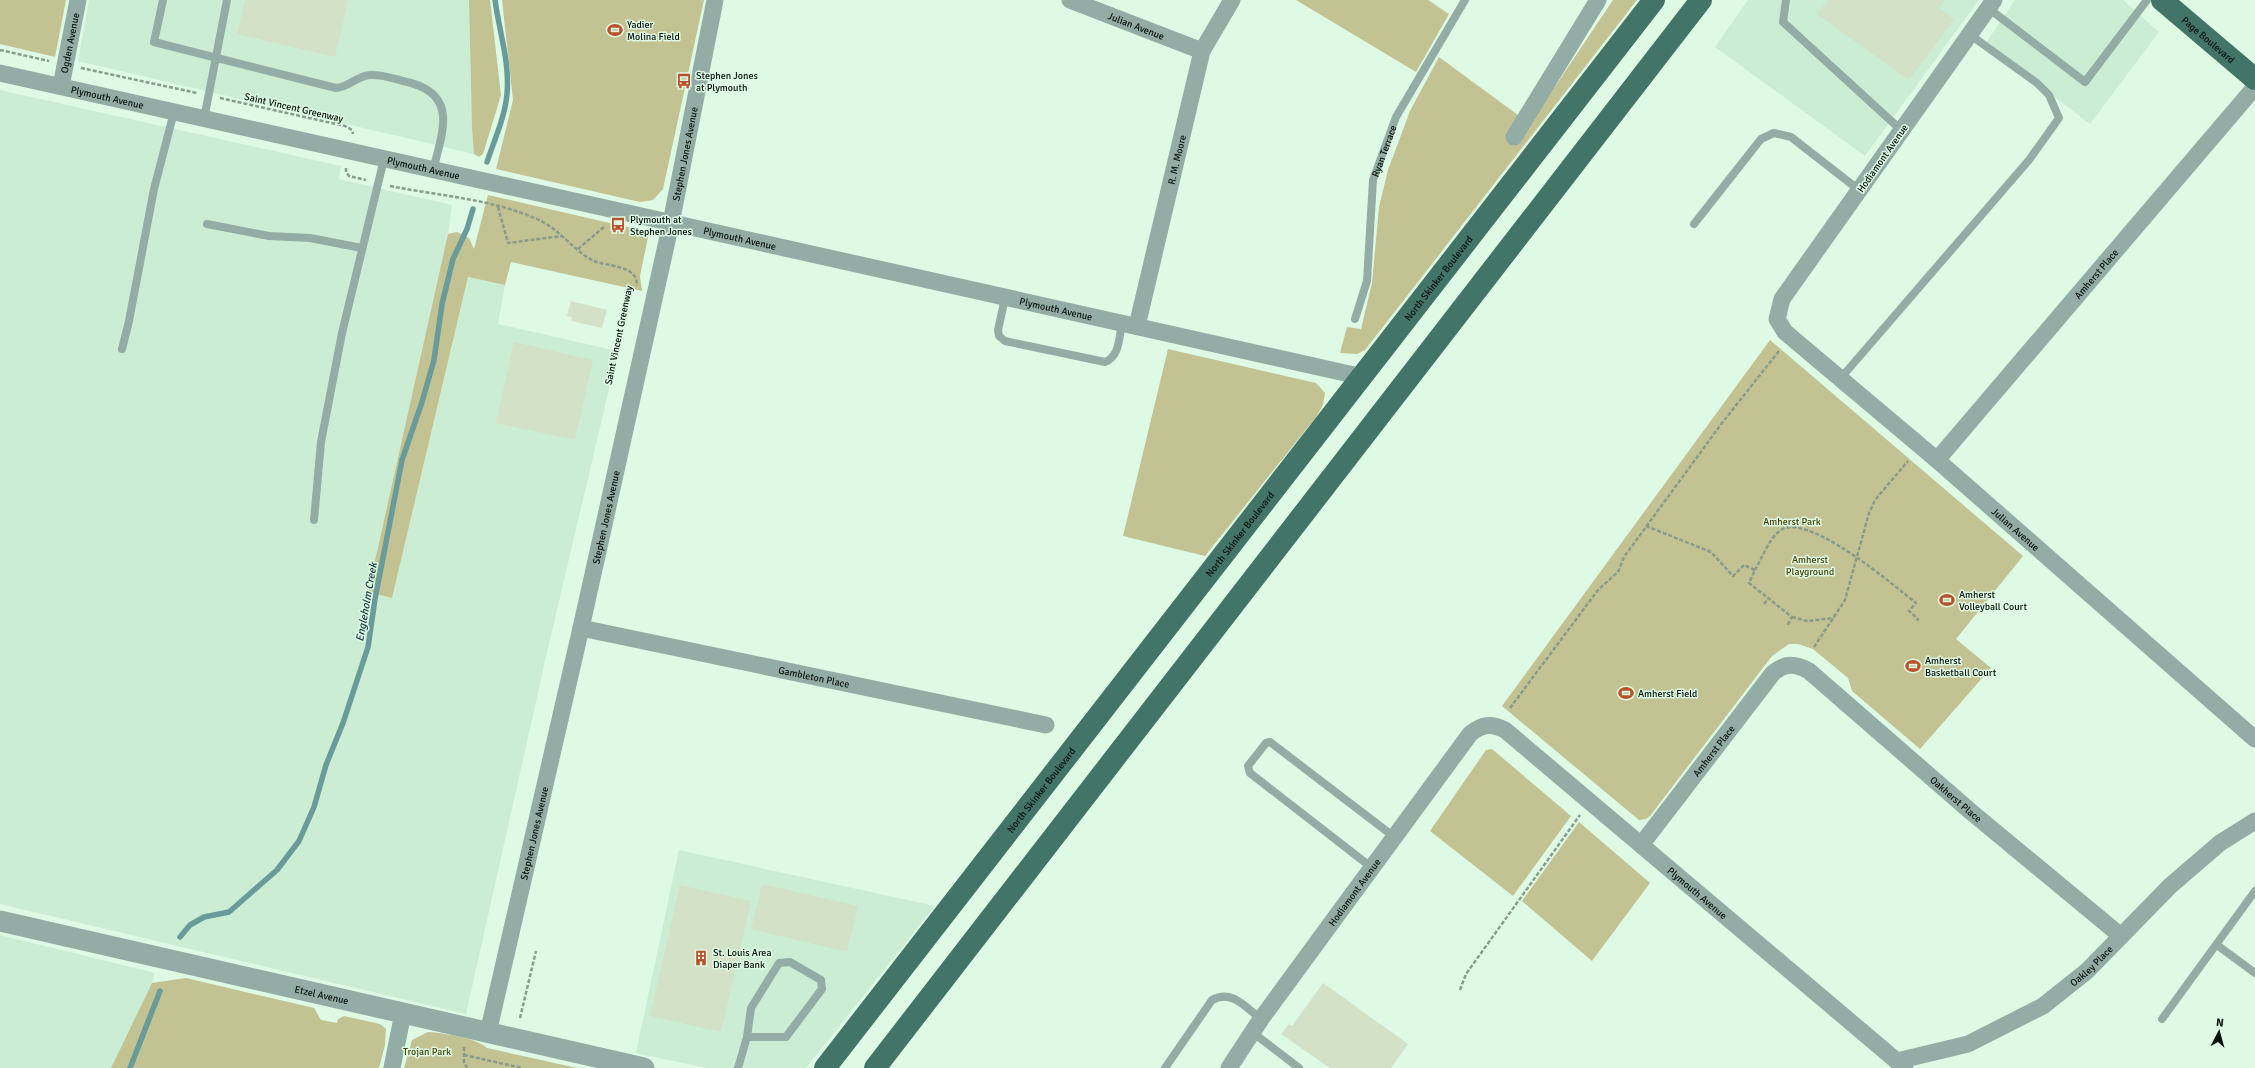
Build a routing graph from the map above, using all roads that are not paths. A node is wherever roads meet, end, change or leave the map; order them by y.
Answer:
1 (78, 0) edge
2 (163, 0) edge
3 (227, 0) edge
4 (715, 0) edge
5 (1070, 0) edge
6 (1232, 0) edge
7 (1465, 0) edge
8 (1598, 0) edge
9 (1654, 0) edge
10 (1701, 0) edge
11 (1786, 0) edge
12 (2147, 0) edge
13 (2162, 0) edge
14 (1991, 4) edge
15 (1969, 34) junction
16 (1202, 51) junction
17 (215, 57) junction
18 (0, 73) edge
19 (2255, 79) edge
20 (61, 86) junction
21 (2255, 87) edge
22 (174, 112) junction
23 (204, 119) junction
24 (1901, 130) junction
25 (1514, 137) dead end
26 (384, 159) junction
27 (434, 170) junction
28 (1859, 190) junction
29 (671, 223) junction
30 (207, 224) dead end
31 (1694, 224) dead end
32 (362, 248) junction
33 (1005, 298) junction
34 (1355, 318) dead end
35 (1777, 319) joint
36 (1129, 324) junction
37 (122, 349) dead end
38 (1363, 377) junction
39 (1840, 379) junction
40 (1937, 460) junction
41 (314, 520) dead end
42 (581, 628) junction
43 (1791, 664) joint
44 (1487, 724) joint
45 (1046, 725) dead end
46 (2255, 739) edge
47 (2255, 821) edge
48 (1393, 836) junction
49 (1641, 845) junction
50 (1371, 867) junction
51 (2255, 891) edge
52 (0, 921) edge
53 (2121, 936) junction
54 (2217, 945) junction
55 (2255, 973) edge
56 (403, 1013) junction
57 (2162, 1019) dead end
58 (1257, 1025) junction
59 (488, 1033) junction
60 (747, 1037) junction
61 (893, 1044) junction
62 (1901, 1065) edge
63 (1293, 1066) edge
64 (392, 1068) edge
65 (644, 1068) edge
66 (738, 1068) edge
67 (825, 1068) edge
68 (875, 1068) edge
69 (893, 1068) edge
70 (1165, 1068) edge
71 (1229, 1068) edge

1 - 20 street, Ogden Avenue
2 - 17 lane
3 - 17 lane
4 - 29 street, Stephen Jones Avenue
5 - 16 street, Julian Avenue
6 - 16 street, R. M. Moore
7 - 34 lane, Ryan Terrace
8 - 25 street
9 - 38 main road, North Skinker Boulevard
10 - 61 main road
11 - 24 lane
12 - 14 lane
13 - 19 main road, Page Boulevard
14 - 15 street, Hodiamont Avenue
15 - 24 street, Hodiamont Avenue
15 - 39 lane
16 - 36 street, R. M. Moore
17 - 23 lane
17 - 27 lane
18 - 20 street, Plymouth Avenue
20 - 22 street, Plymouth Avenue
21 - 40 street, Amherst Place
22 - 23 street, Plymouth Avenue
22 - 37 lane
23 - 26 street, Plymouth Avenue
24 - 28 street, Hodiamont Avenue
26 - 27 street, Plymouth Avenue
26 - 32 lane
27 - 29 street, Plymouth Avenue
28 - 31 lane
28 - 35 street, Hodiamont Avenue
29 - 33 street, Plymouth Avenue
29 - 42 street, Stephen Jones Avenue
30 - 32 lane
32 - 41 lane
33 - 36 street, Plymouth Avenue
33 - 36 lane
35 - 39 street, Julian Avenue
36 - 38 street, Plymouth Avenue
38 - 67 main road, North Skinker Boulevard
39 - 40 street, Julian Avenue
40 - 46 street, Julian Avenue
42 - 45 street, Gambleton Place
42 - 59 street, Stephen Jones Avenue
43 - 49 street, Amherst Place
43 - 53 street, Oakherst Place
44 - 48 street, Hodiamont Avenue
44 - 49 street, Plymouth Avenue
47 - 53 street, Oakley Place
48 - 50 street, Hodiamont Avenue
48 - 50 lane
49 - 62 street, Plymouth Avenue
50 - 58 street, Hodiamont Avenue
51 - 54 lane
52 - 56 street, Etzel Avenue
53 - 62 street, Oakley Place
54 - 55 lane
54 - 57 lane
56 - 59 street, Etzel Avenue
56 - 64 street
58 - 63 lane
58 - 70 lane
58 - 71 street, Hodiamont Avenue
59 - 65 street, Etzel Avenue
60 - 60 lane
60 - 66 lane
61 - 68 main road
61 - 69 main road

